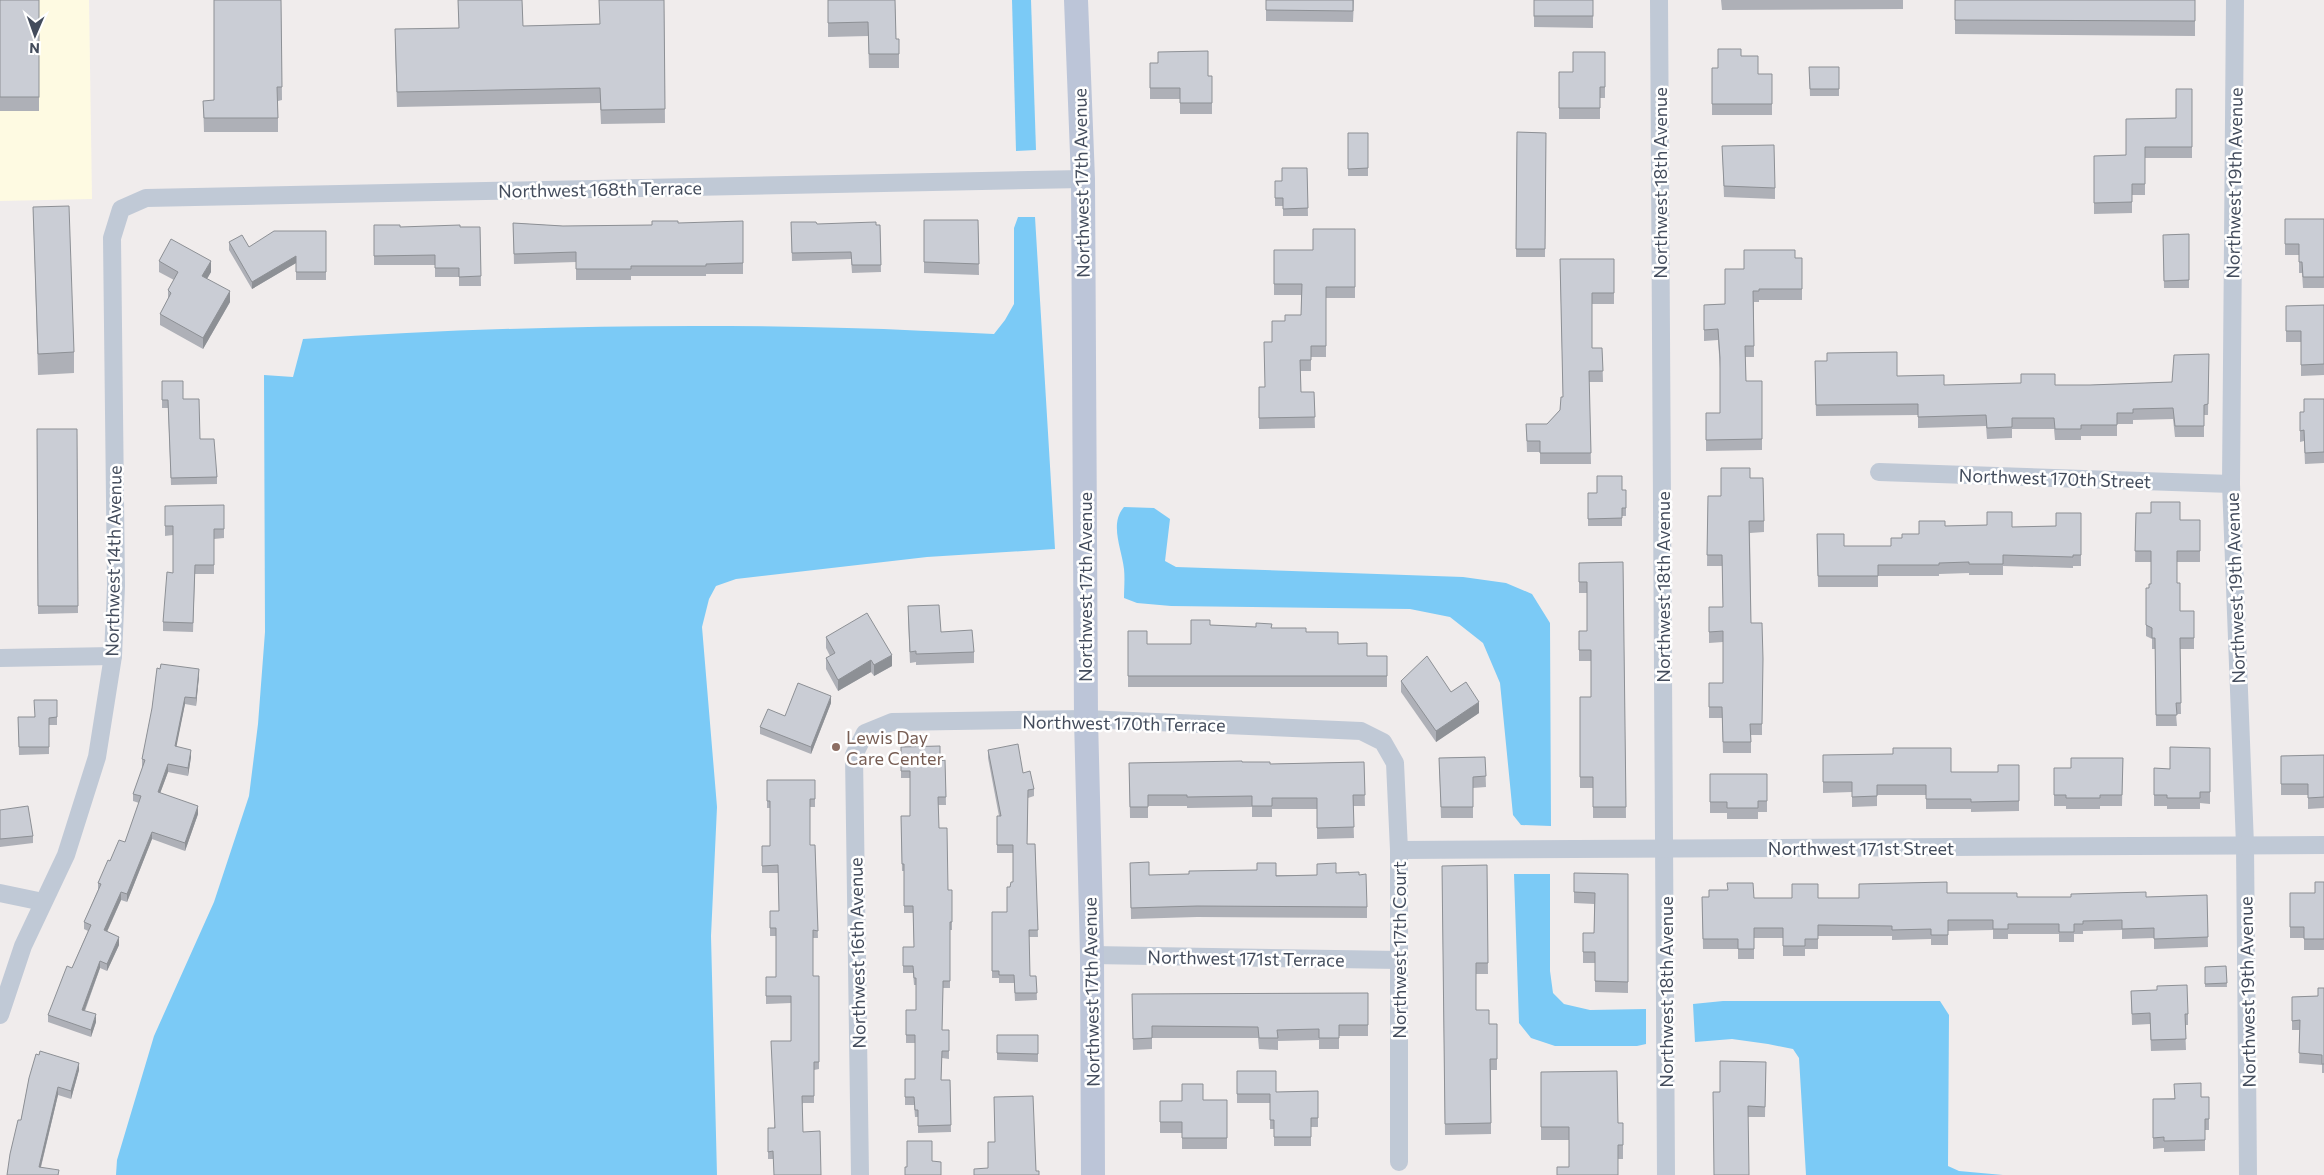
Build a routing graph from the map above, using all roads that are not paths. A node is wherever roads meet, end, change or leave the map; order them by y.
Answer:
1 (1076, 0) edge
2 (1659, 0) edge
3 (2235, 0) edge
4 (1082, 179) junction
5 (120, 210) joint
6 (1879, 472) dead end
7 (2232, 484) junction
8 (113, 656) junction
9 (0, 658) edge
10 (1086, 719) junction
11 (865, 733) joint
12 (1383, 742) joint
13 (2245, 845) junction
14 (2324, 845) edge
15 (1399, 850) junction
16 (1665, 850) junction
17 (0, 893) edge
18 (43, 902) junction
19 (1092, 955) junction
20 (1399, 960) junction
21 (0, 1015) edge
22 (1398, 1162) dead end
23 (860, 1175) edge
24 (1093, 1175) edge
25 (1666, 1175) edge
26 (2248, 1175) edge

1 - 4 street, Northwest 17th Avenue
2 - 16 street, Northwest 18th Avenue
3 - 7 street, Northwest 19th Avenue
4 - 5 street, Northwest 168th Terrace
4 - 10 street, Northwest 17th Avenue
5 - 8 street, Northwest 14th Avenue
6 - 7 street, Northwest 170th Street
7 - 13 street, Northwest 19th Avenue
8 - 9 street
8 - 18 street, Northwest 14th Avenue
10 - 11 street, Northwest 170th Terrace
10 - 12 street, Northwest 170th Terrace
10 - 19 street, Northwest 17th Avenue
11 - 23 street, Northwest 16th Avenue
12 - 15 street, Northwest 17th Court
13 - 14 street, Northwest 171st Street
13 - 16 street, Northwest 171st Street
13 - 26 street, Northwest 19th Avenue
15 - 16 street, Northwest 171st Street
15 - 20 street, Northwest 17th Court
16 - 25 street, Northwest 18th Avenue
17 - 18 street
18 - 21 street, Northwest 14th Avenue
19 - 20 street, Northwest 171st Terrace
19 - 24 street, Northwest 17th Avenue
20 - 22 street, Northwest 17th Court

